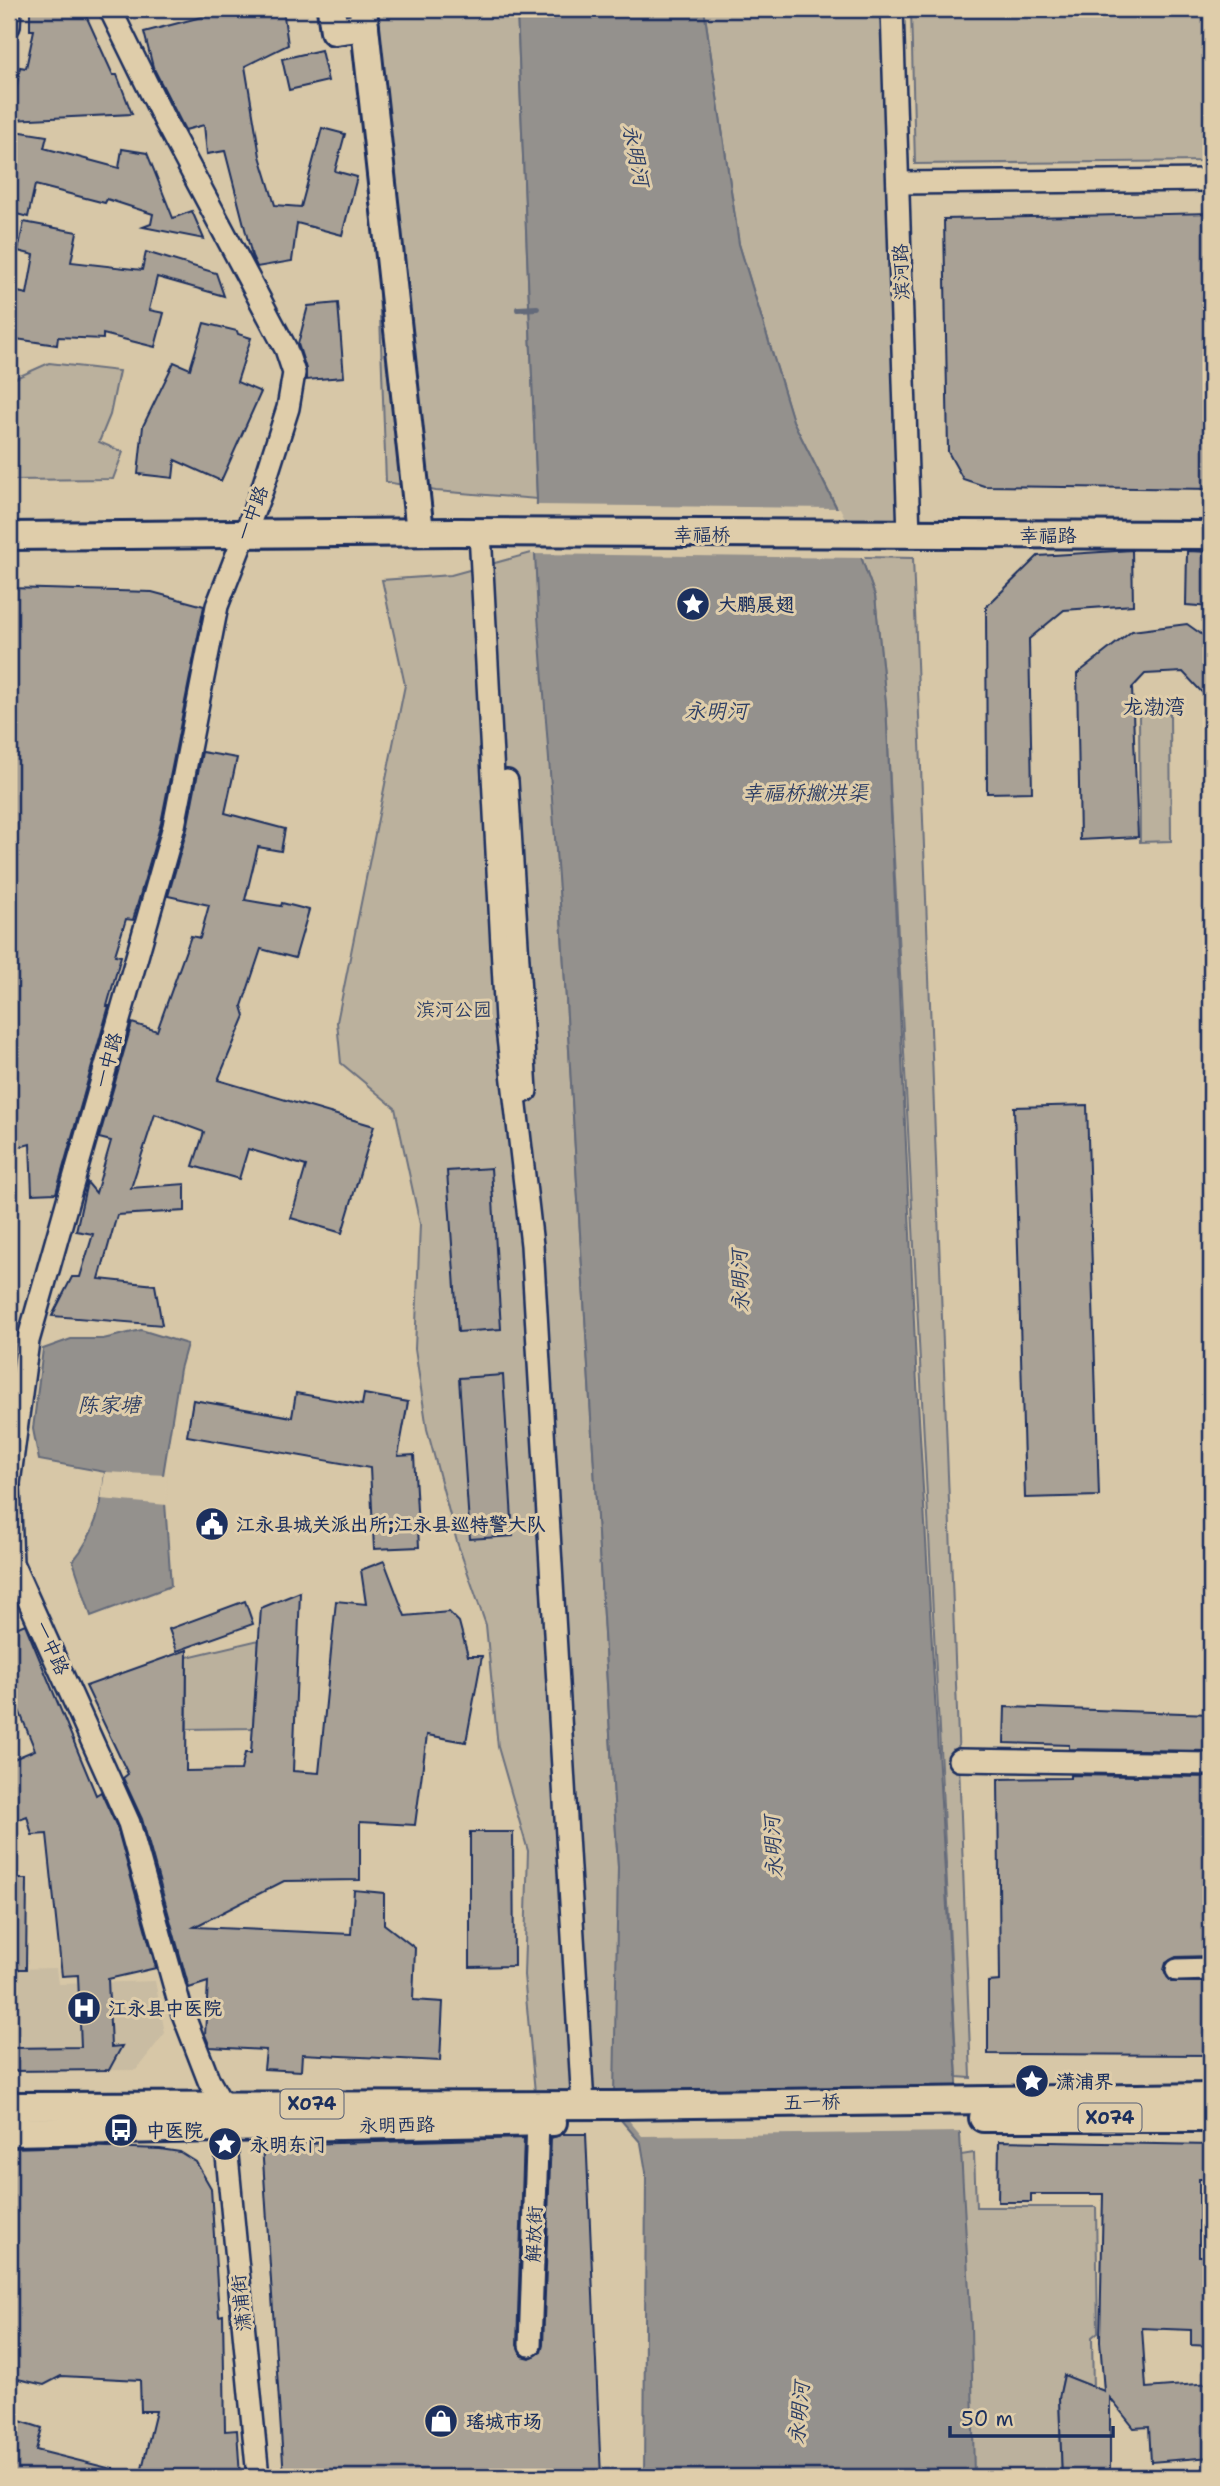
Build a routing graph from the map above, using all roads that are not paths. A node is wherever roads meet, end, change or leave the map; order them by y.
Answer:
1 (10, 9) edge
2 (110, 9) edge
3 (331, 9) edge
4 (892, 9) edge
5 (364, 18) edge
6 (9, 26) edge
7 (1211, 180) edge
8 (898, 183) junction
9 (420, 532) junction
10 (476, 532) junction
11 (244, 534) junction
12 (897, 535) junction
13 (1211, 535) edge
14 (18, 536) edge
15 (18, 1595) edge
16 (959, 1760) dead end
17 (1211, 1764) edge
18 (1211, 1969) edge
19 (1177, 1970) dead end
20 (1211, 2097) edge
21 (583, 2105) junction
22 (9, 2106) edge
23 (1008, 2109) junction
24 (617, 2113) junction
25 (223, 2116) junction
26 (1211, 2118) edge
27 (537, 2122) junction
28 (9, 2132) edge
29 (530, 2345) dead end
30 (258, 2477) edge

1 - 6 street
2 - 11 street, 一中路
3 - 5 main road
4 - 8 street, 滨河路
5 - 9 main road
7 - 8 street
8 - 12 street, 滨河路
9 - 10 main road
9 - 11 main road
10 - 12 main road, 幸福桥
10 - 21 street
11 - 14 main road
11 - 15 street, 一中路
12 - 13 main road, 幸福路
15 - 25 street, 一中路
16 - 17 street
18 - 19 street
20 - 23 main road, X074
21 - 24 main road, 永明西路 / X074
21 - 25 main road, 永明西路 / X074
22 - 25 main road, 永明西路 / X074
23 - 24 main road, 五一桥 / X074
23 - 26 main road, X074
24 - 27 main road, 永明西路 / X074
25 - 27 main road, 永明西路 / X074
25 - 28 main road, 永明西路 / X074
25 - 30 street, 潇浦街
27 - 29 street, 解放街

